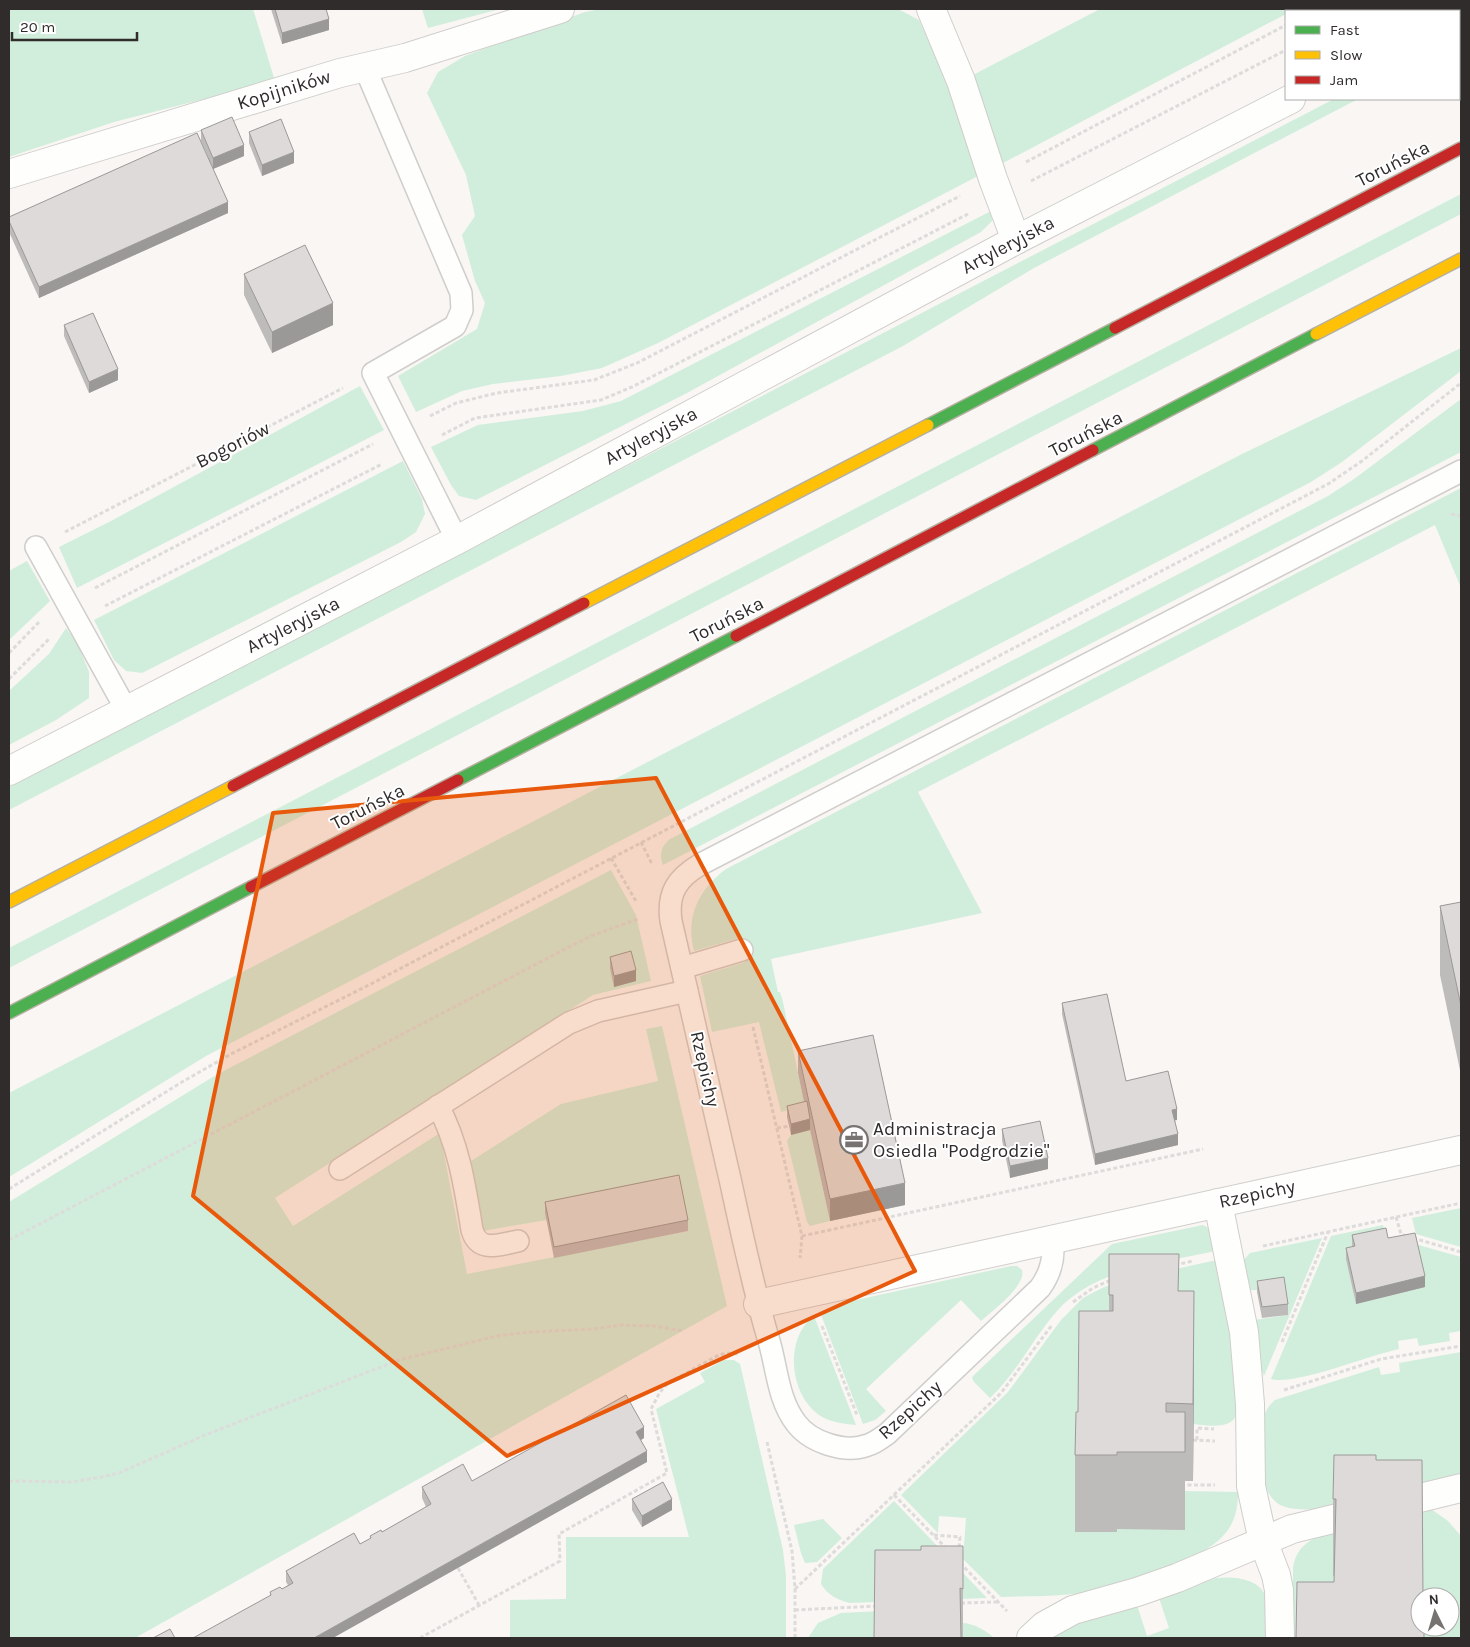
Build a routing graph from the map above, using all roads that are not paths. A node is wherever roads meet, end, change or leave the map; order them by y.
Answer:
1 (560, 9) edge
2 (931, 9) edge
3 (365, 68) junction
4 (1289, 100) edge
5 (1446, 143) dead end
6 (1461, 148) edge
7 (9, 174) edge
8 (1016, 240) junction
9 (1276, 244) junction
10 (1461, 259) edge
11 (1461, 471) edge
12 (457, 540) junction
13 (36, 547) road end
14 (128, 711) junction
15 (9, 770) edge
16 (9, 902) edge
17 (742, 950) dead end
18 (682, 968) junction
19 (687, 991) junction
20 (9, 1013) edge
21 (438, 1106) junction
22 (1461, 1150) edge
23 (340, 1169) dead end
24 (1218, 1203) junction
25 (1052, 1239) junction
26 (518, 1241) dead end
27 (758, 1304) junction
28 (1461, 1488) edge
29 (1263, 1541) junction
30 (1031, 1638) edge
31 (1280, 1638) edge

1 - 3 street, Kopijników
2 - 8 street
3 - 7 street, Kopijników
3 - 12 lane
4 - 8 street, Artyleryjska
5 - 9 highway
6 - 9 highway, Toruńska
8 - 12 street, Artyleryjska
9 - 16 highway, Toruńska
10 - 20 highway, Toruńska
11 - 18 lane, Rzepichy
12 - 14 street, Artyleryjska
13 - 14 lane
14 - 15 street, Artyleryjska
17 - 18 lane
18 - 19 lane, Rzepichy
19 - 21 lane
19 - 27 lane, Rzepichy
21 - 23 lane
21 - 26 lane
22 - 24 street, Rzepichy
24 - 25 street, Rzepichy
24 - 29 street
25 - 27 street, Rzepichy
25 - 27 lane, Rzepichy
28 - 29 street
29 - 30 street
29 - 31 street

